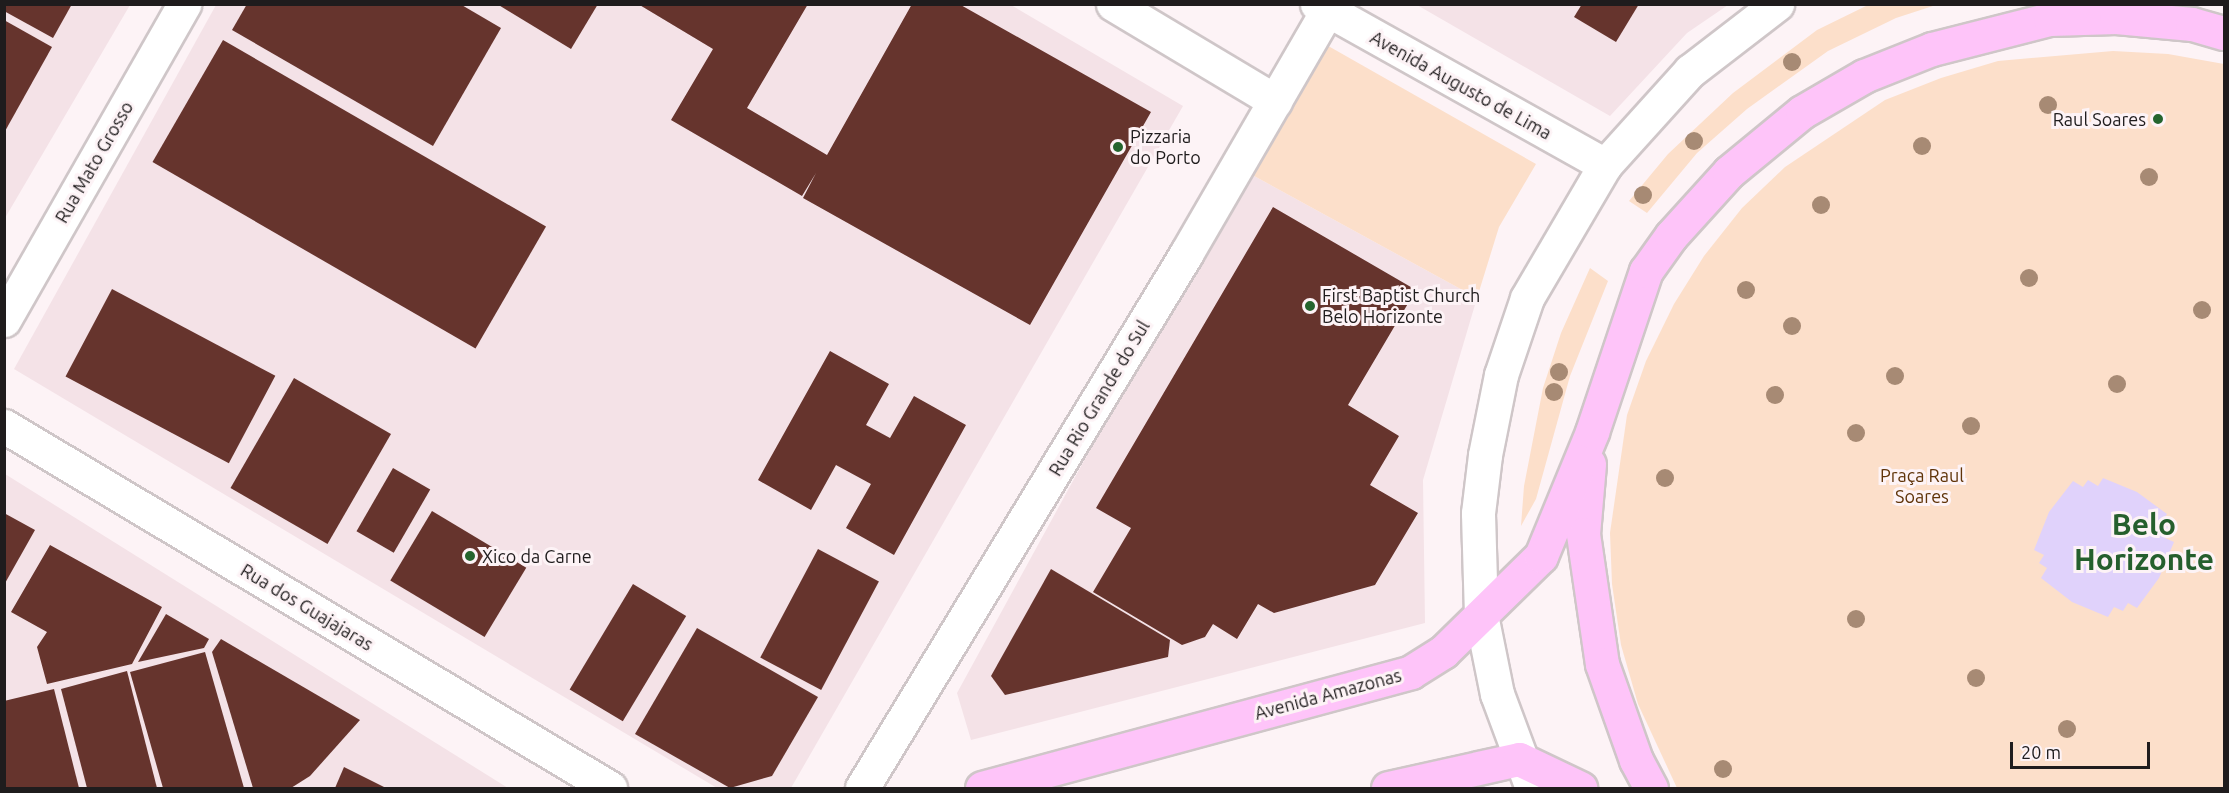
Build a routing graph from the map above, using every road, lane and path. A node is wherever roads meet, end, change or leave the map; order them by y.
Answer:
1 (184, 4) edge
2 (1113, 4) edge
3 (1777, 4) edge
4 (1325, 6) edge
5 (2224, 33) edge
6 (1275, 101) junction
7 (1605, 165) junction
8 (4, 320) edge
9 (4, 426) edge
10 (1592, 432) junction
11 (1481, 615) junction
12 (1525, 774) edge
13 (610, 789) edge
14 (862, 789) edge
15 (982, 789) edge
16 (1388, 789) edge
17 (1580, 789) edge
18 (1651, 789) edge

1 - 8 street, Rua Mato Grosso
2 - 6 street
3 - 7 street
4 - 6 street, Rua Rio Grande do Sul
4 - 7 street, Avenida Augusto de Lima
5 - 10 main road
6 - 14 street, Rua Rio Grande do Sul
7 - 11 street
9 - 13 street, Rua dos Guajajaras
10 - 11 main road, Avenida Amazonas
10 - 18 main road
11 - 12 street
11 - 15 main road, Avenida Amazonas
12 - 16 main road
12 - 17 main road

